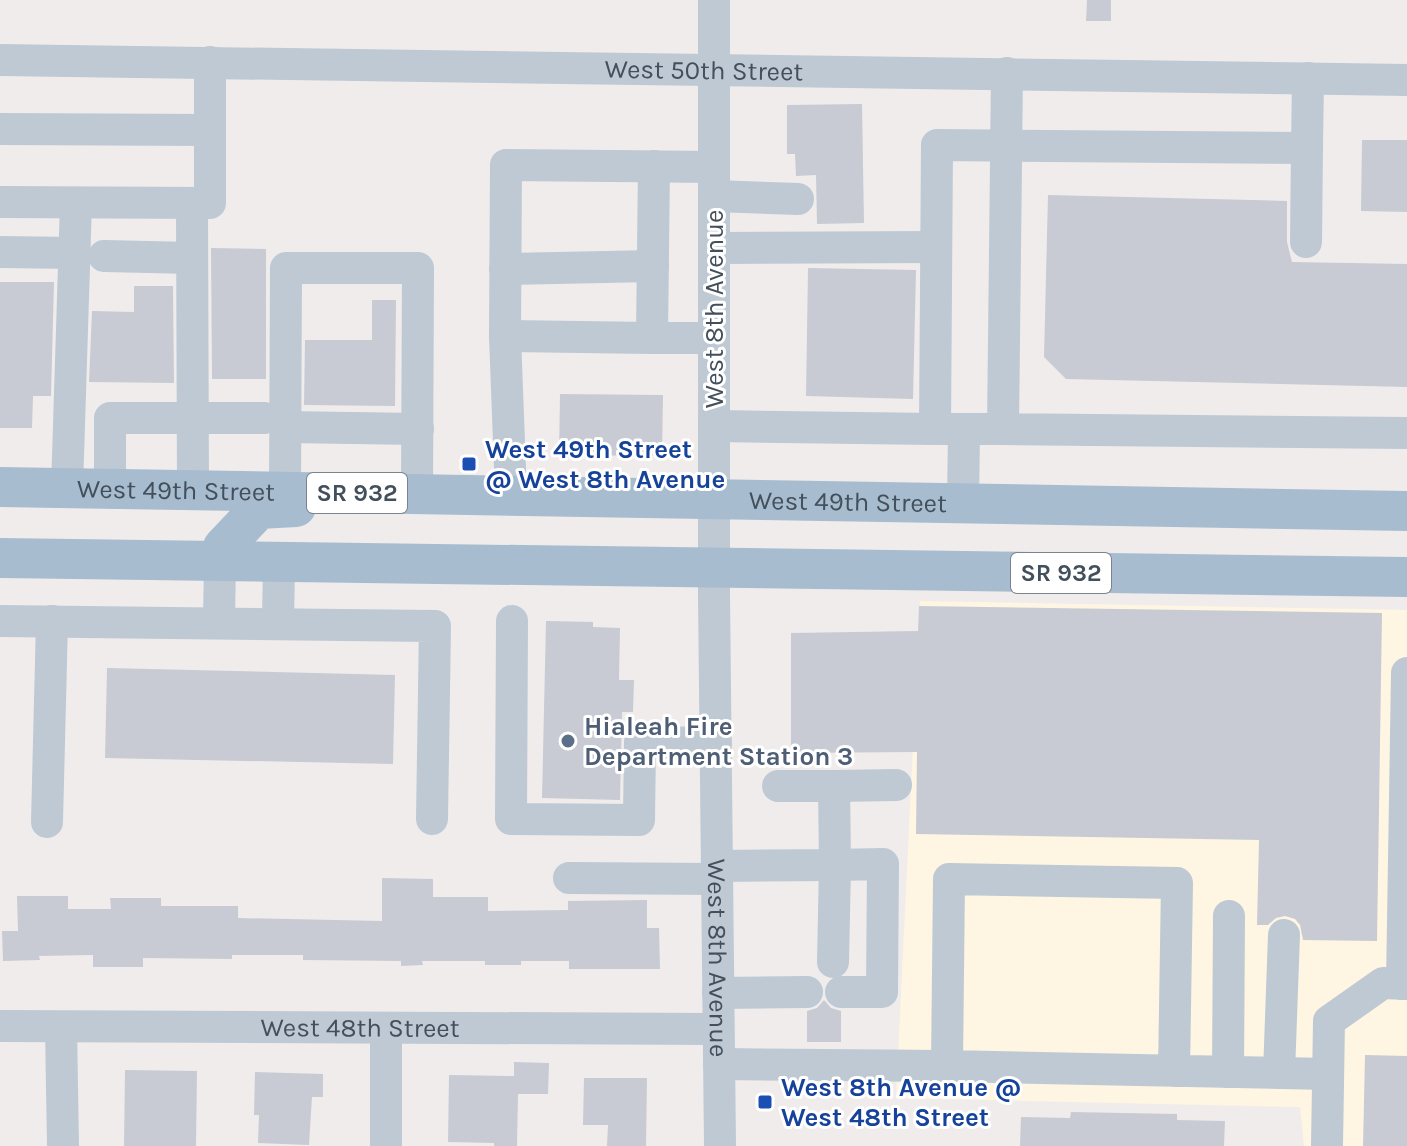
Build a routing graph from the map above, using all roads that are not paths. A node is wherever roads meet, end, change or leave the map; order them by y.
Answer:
1 (714, 0) edge
2 (0, 60) edge
3 (210, 62) junction
4 (714, 68) junction
5 (1007, 73) junction
6 (1308, 78) junction
7 (1407, 80) edge
8 (0, 129) edge
9 (210, 130) junction
10 (1006, 146) junction
11 (1307, 148) junction
12 (654, 166) junction
13 (714, 182) junction
14 (798, 199) dead end
15 (0, 202) edge
16 (76, 203) junction
17 (192, 203) junction
18 (1306, 242) dead end
19 (936, 247) junction
20 (715, 248) junction
21 (0, 252) edge
22 (89, 254) junction
23 (192, 258) junction
24 (653, 266) junction
25 (505, 269) junction
26 (505, 336) junction
27 (652, 338) junction
28 (714, 338) junction
29 (192, 418) junction
30 (275, 422) junction
31 (715, 426) junction
32 (418, 429) junction
33 (949, 429) junction
34 (1003, 429) junction
35 (1407, 433) edge
36 (0, 487) edge
37 (67, 488) junction
38 (110, 488) junction
39 (193, 490) junction
40 (285, 492) junction
41 (424, 494) junction
42 (511, 495) junction
43 (715, 500) junction
44 (963, 504) junction
45 (1407, 511) edge
46 (0, 558) edge
47 (220, 561) junction
48 (279, 562) junction
49 (714, 568) junction
50 (1398, 576) edge
51 (0, 621) edge
52 (52, 621) junction
53 (219, 621) junction
54 (512, 621) dead end
55 (278, 623) junction
56 (1407, 673) edge
57 (716, 743) junction
58 (896, 785) dead end
59 (778, 786) dead end
60 (834, 786) junction
61 (432, 819) dead end
62 (47, 822) dead end
63 (835, 865) junction
64 (717, 872) junction
65 (569, 878) dead end
66 (1229, 916) dead end
67 (1284, 935) dead end
68 (1405, 984) edge
69 (807, 992) dead end
70 (718, 993) junction
71 (0, 1026) edge
72 (61, 1027) junction
73 (718, 1029) junction
74 (386, 1030) junction
75 (719, 1064) junction
76 (947, 1066) junction
77 (1174, 1071) junction
78 (1228, 1072) junction
79 (1279, 1073) junction
80 (1327, 1074) junction
81 (63, 1146) edge
82 (386, 1146) edge
83 (720, 1146) edge
84 (1327, 1146) edge

1 - 4 street, West 8th Avenue
2 - 3 street, West 50th Street
3 - 4 street, West 50th Street
3 - 9 street
4 - 5 street, West 50th Street
4 - 13 street, West 8th Avenue
5 - 6 street, West 50th Street
5 - 10 street
6 - 7 street, West 50th Street
6 - 11 street
8 - 9 street
9 - 17 street
10 - 11 street
10 - 19 street
10 - 34 street
11 - 18 street
12 - 13 street
12 - 24 street
12 - 25 street
13 - 14 street
13 - 20 street, West 8th Avenue
15 - 16 street
16 - 17 street
16 - 22 street
17 - 23 street
19 - 20 street
19 - 33 street
20 - 28 street, West 8th Avenue
21 - 22 street
22 - 23 street
22 - 37 street
23 - 29 street
24 - 25 street
24 - 27 street
25 - 26 street
26 - 27 street
26 - 42 street
27 - 28 street
28 - 31 street, West 8th Avenue
29 - 30 street
29 - 38 street
29 - 39 street
30 - 32 street
30 - 32 street
30 - 40 street
31 - 33 street
31 - 43 street, West 8th Avenue
32 - 41 street
33 - 34 street
33 - 44 street
34 - 35 street
36 - 37 main road, West 49th Street / SR 932
37 - 38 main road, West 49th Street / SR 932
38 - 39 main road, West 49th Street / SR 932
39 - 40 main road, West 49th Street / SR 932
40 - 41 main road, West 49th Street / SR 932
41 - 42 main road, West 49th Street / SR 932
41 - 47 main road
42 - 43 main road, West 49th Street / SR 932
43 - 44 main road, West 49th Street / SR 932
43 - 49 street, West 8th Avenue
44 - 45 main road, West 49th Street / SR 932
46 - 47 main road, SR 932
47 - 48 main road, SR 932
47 - 53 street
48 - 49 main road, SR 932
48 - 55 street
49 - 50 main road, SR 932
49 - 57 street, West 8th Avenue
51 - 52 street
52 - 53 street
52 - 62 street
53 - 55 street
54 - 57 street
55 - 61 street
56 - 68 street
57 - 64 street, West 8th Avenue
58 - 60 street
59 - 60 street
60 - 63 street
63 - 63 street
63 - 64 street
64 - 65 street
64 - 70 street, West 8th Avenue
66 - 78 street
67 - 79 street
68 - 80 street
69 - 70 street
70 - 73 street, West 8th Avenue
71 - 72 street, West 48th Street
72 - 74 street, West 48th Street
72 - 81 street
73 - 74 street, West 48th Street
73 - 75 street, West 8th Avenue
74 - 82 street
75 - 76 street
75 - 83 street, West 8th Avenue
76 - 77 street
76 - 77 street
77 - 78 street
78 - 79 street
79 - 80 street
80 - 84 street

